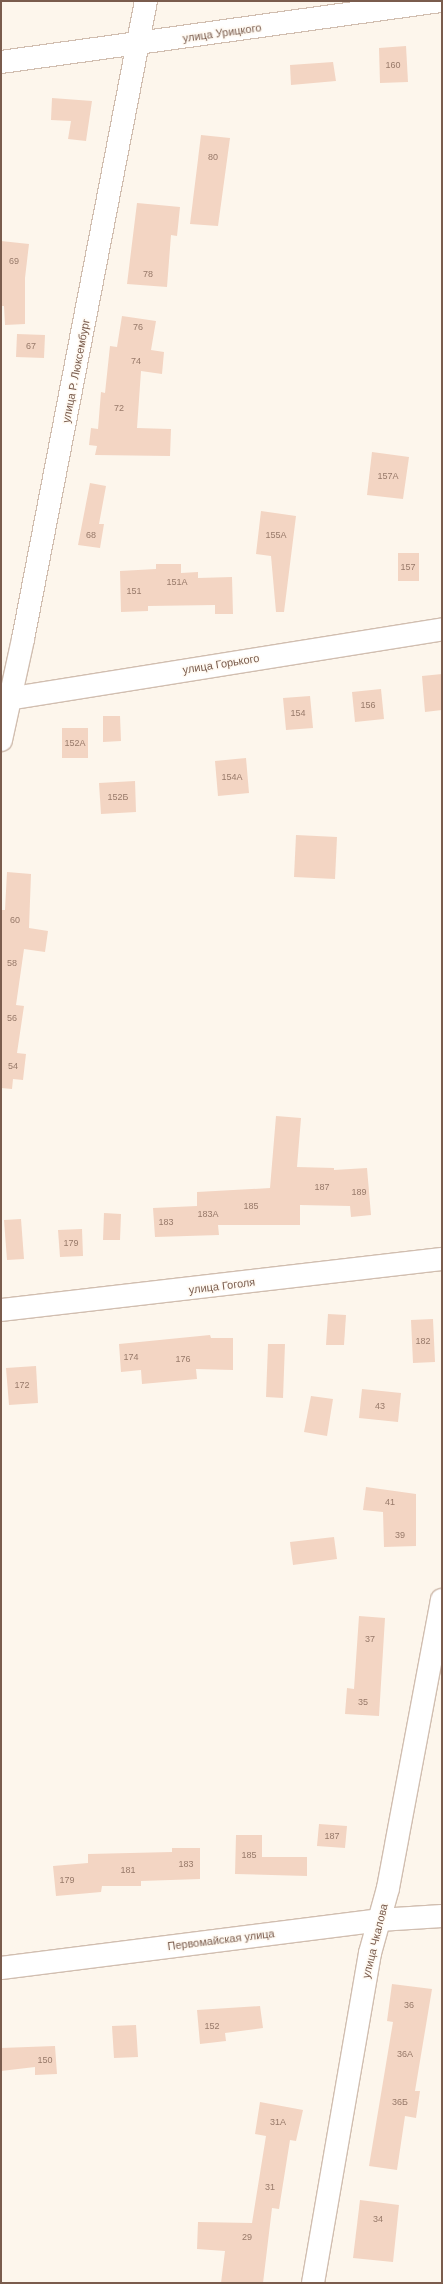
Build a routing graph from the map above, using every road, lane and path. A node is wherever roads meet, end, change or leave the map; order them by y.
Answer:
1 (146, 1) edge
2 (442, 1) edge
3 (140, 45) junction
4 (1, 62) edge
5 (442, 629) edge
6 (6, 699) edge
7 (1, 740) edge
8 (442, 1259) edge
9 (1, 1310) edge
10 (442, 1600) edge
11 (442, 1916) edge
12 (379, 1920) junction
13 (1, 1968) edge
14 (313, 2283) edge

1 - 3 street, улица Р. Люксембург
2 - 3 street, улица Урицкого
3 - 4 street, улица Урицкого
3 - 6 street, улица Р. Люксембург
5 - 6 street, улица Горького
6 - 7 street, улица Р. Люксембург
8 - 9 street, улица Гоголя
10 - 12 street, улица Чкалова
11 - 12 street, Первомайская улица
12 - 13 street, Первомайская улица
12 - 14 street, улица Чкалова

